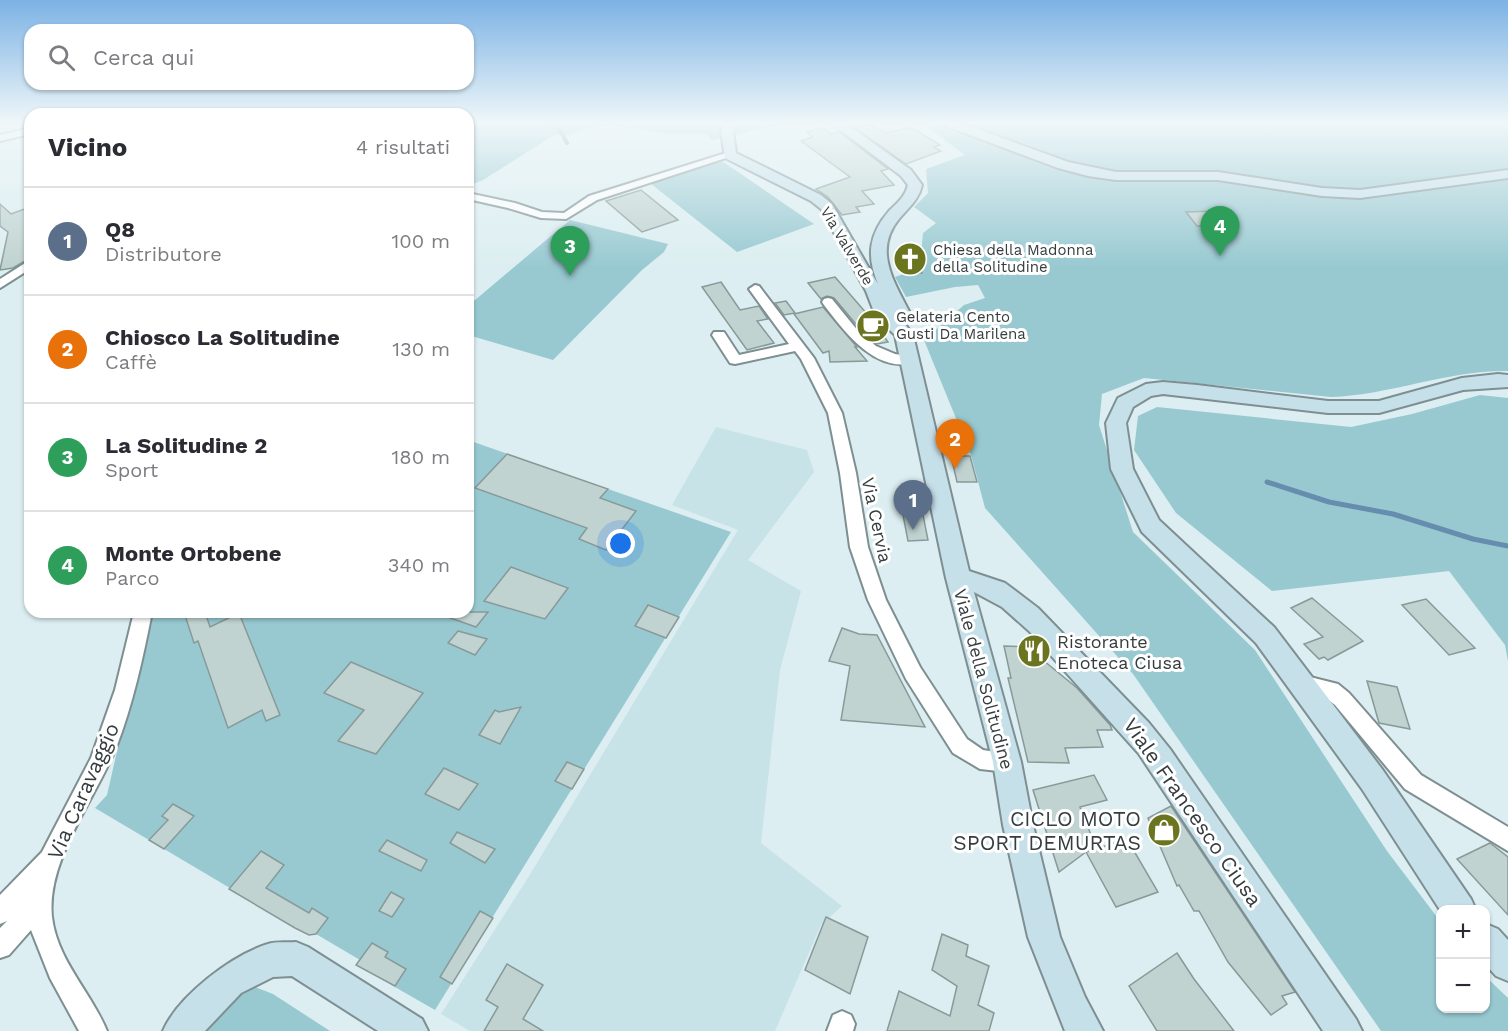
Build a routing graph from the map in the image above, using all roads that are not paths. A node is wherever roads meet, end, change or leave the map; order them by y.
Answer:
1 (679, 171) edge
2 (762, 171) edge
3 (903, 171) edge
4 (1085, 171) edge
5 (1508, 174) edge
6 (474, 197) edge
7 (24, 268) edge
8 (0, 284) edge
9 (755, 289) dead end
10 (828, 302) dead end
11 (896, 324) junction
12 (719, 335) dead end
13 (798, 346) junction
14 (910, 360) junction
15 (1508, 381) edge
16 (958, 578) junction
17 (142, 618) edge
18 (1302, 684) junction
19 (1007, 762) junction
20 (1508, 840) edge
21 (50, 860) junction
22 (39, 904) junction
23 (1457, 905) edge
24 (0, 912) edge
25 (0, 946) edge
26 (1490, 946) edge
27 (1508, 964) edge
28 (94, 1031) edge
29 (181, 1031) edge
30 (410, 1031) edge
31 (1085, 1031) edge
32 (1344, 1031) edge

1 - 6 street
2 - 11 street, Via Valverde
3 - 11 street
4 - 5 street
7 - 8 street
9 - 13 street, Via Cervia
10 - 14 street
11 - 14 street, Viale della Solitudine
12 - 13 street
13 - 19 street, Via Cervia
14 - 16 street, Viale della Solitudine
15 - 18 street
16 - 19 street, Viale della Solitudine
16 - 32 street, Viale Francesco Ciusa
17 - 21 street, Via Caravaggio
18 - 20 street
18 - 23 street
19 - 31 street, Viale della Solitudine
21 - 22 street, Via Caravaggio
21 - 24 street
22 - 25 street
22 - 28 street, Via Caravaggio
26 - 27 street
29 - 30 street

